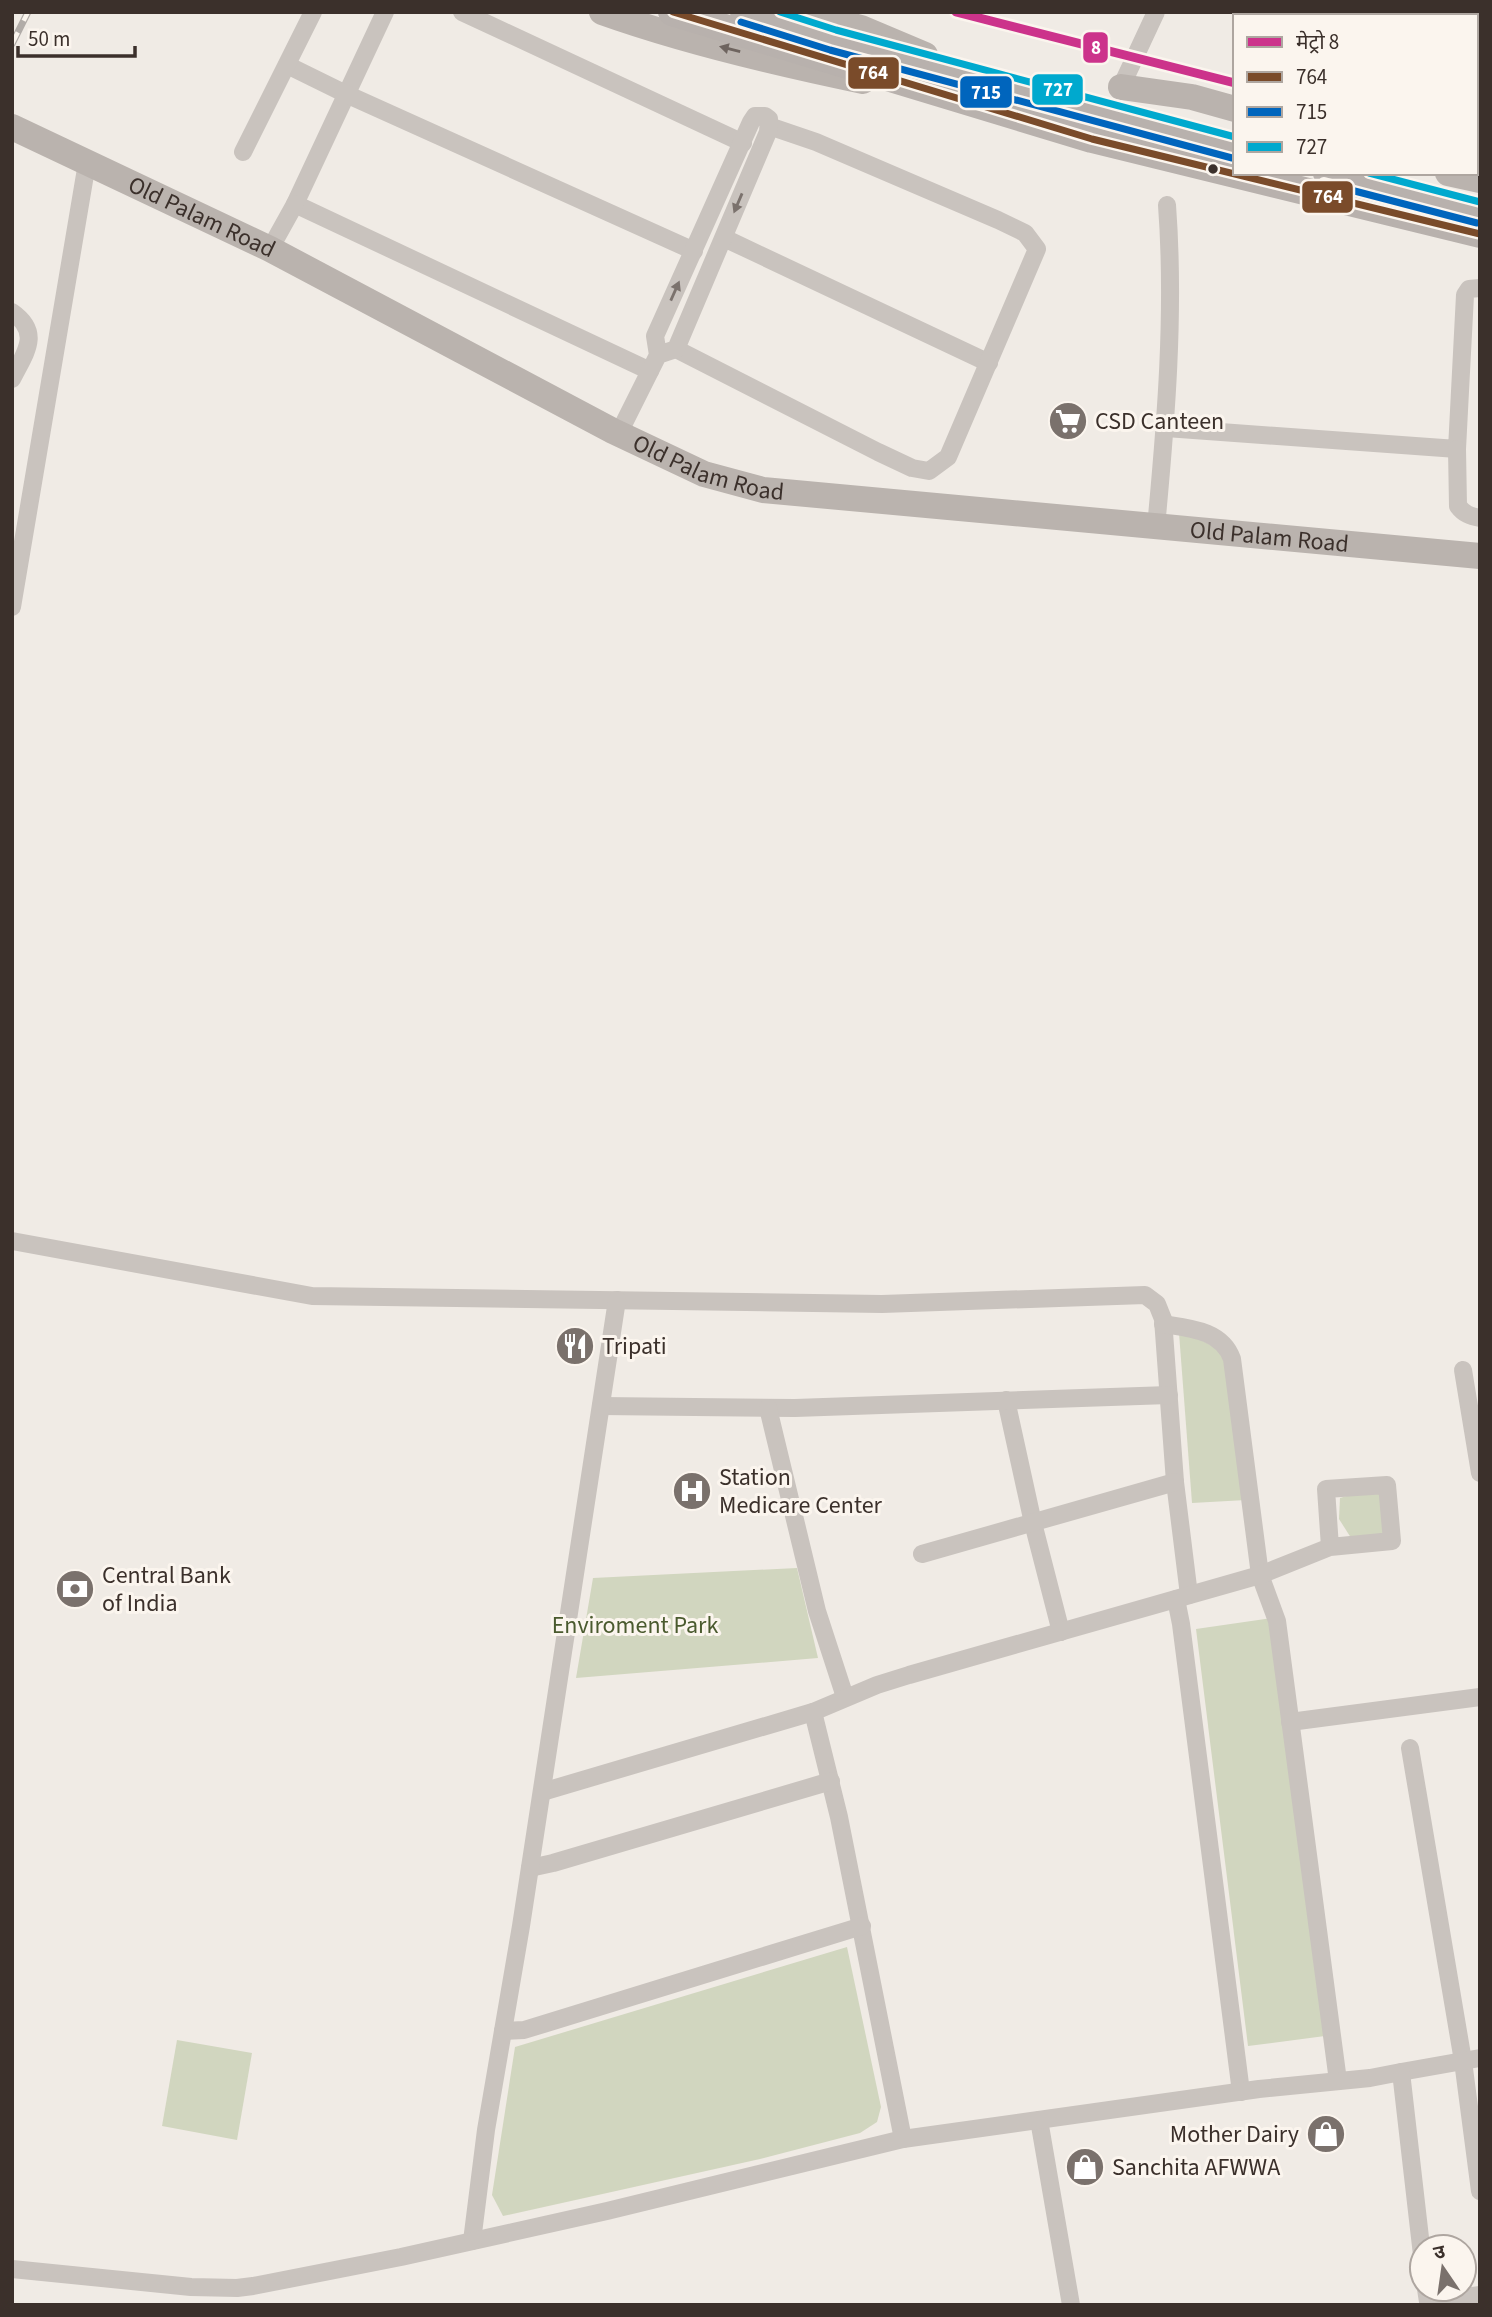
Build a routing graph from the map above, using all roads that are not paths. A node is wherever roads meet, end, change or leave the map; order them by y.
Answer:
1 (313, 12) edge
2 (385, 12) edge
3 (463, 12) edge
4 (602, 12) edge
5 (673, 12) edge
6 (744, 12) edge
7 (1156, 12) edge
8 (810, 13) edge
9 (287, 65) junction
10 (915, 73) junction
11 (1121, 86) joint
12 (346, 94) junction
13 (989, 95) junction
14 (1233, 108) edge
15 (769, 126) junction
16 (12, 127) edge
17 (743, 143) junction
18 (1233, 148) edge
19 (243, 152) dead end
20 (87, 163) junction
21 (1233, 173) edge
22 (1240, 175) edge
23 (1335, 175) edge
24 (1457, 175) edge
25 (1480, 180) edge
26 (295, 204) junction
27 (1167, 205) dead end
28 (1480, 213) edge
29 (1480, 233) edge
30 (724, 238) junction
31 (270, 249) junction
32 (694, 251) junction
33 (1480, 288) edge
34 (12, 312) edge
35 (676, 349) junction
36 (654, 363) junction
37 (989, 363) junction
38 (12, 379) edge
39 (1166, 428) junction
40 (619, 433) junction
41 (1457, 449) junction
42 (1480, 518) edge
43 (1156, 527) junction
44 (1480, 556) edge
45 (12, 607) edge
46 (12, 1241) edge
47 (617, 1300) junction
48 (1163, 1324) junction
49 (1463, 1370) dead end
50 (1169, 1395) junction
51 (1006, 1400) junction
52 (601, 1406) junction
53 (768, 1408) junction
54 (1480, 1473) edge
55 (1175, 1482) junction
56 (1033, 1523) junction
57 (1330, 1547) junction
58 (922, 1554) dead end
59 (1260, 1575) junction
60 (1183, 1597) junction
61 (1061, 1632) junction
62 (845, 1697) junction
63 (1480, 1697) edge
64 (813, 1712) junction
65 (1290, 1722) junction
66 (1410, 1748) dead end
67 (831, 1781) junction
68 (542, 1792) junction
69 (530, 1868) junction
70 (862, 1926) junction
71 (503, 2031) junction
72 (1471, 2059) edge
73 (1401, 2072) junction
74 (1338, 2081) junction
75 (1241, 2092) junction
76 (1040, 2120) junction
77 (903, 2139) junction
78 (1480, 2191) edge
79 (1419, 2233) edge
80 (472, 2241) junction
81 (12, 2269) edge
82 (1071, 2305) edge

1 - 9 street
2 - 12 street
3 - 17 street
13 -> 4 street
5 - 10 main road
6 - 10 main road
7 - 11 street
8 - 13 street
9 - 12 street
9 - 19 street
10 - 13 main road
11 - 14 street
12 - 26 street
12 - 32 street
13 - 18 main road
13 - 21 main road
15 - 17 street
15 -> 30 street
15 - 37 street
16 - 20 street, Old Palam Road
17 - 32 street
20 - 31 street, Old Palam Road
20 - 45 street
22 - 29 main road
23 - 28 main road
24 - 25 street
26 - 31 street
26 - 36 street
27 - 39 street
30 - 35 street
30 - 37 street
31 - 40 street, Old Palam Road
36 -> 32 street
33 - 41 street
34 - 38 street
35 - 36 street
35 - 37 street
36 - 40 street
39 - 41 street
39 - 43 street
40 - 43 street, Old Palam Road
41 - 42 street
43 - 44 street, Old Palam Road
46 - 47 street
47 - 48 street
47 - 52 street
48 - 50 street
48 - 59 street
49 - 54 street
50 - 51 street
50 - 55 street
51 - 53 street
51 - 56 street
52 - 53 street
52 - 68 street
53 - 62 street
55 - 56 street
55 - 60 street
56 - 58 street
56 - 61 street
57 - 57 street
57 - 59 street
59 - 60 street
59 - 65 street
60 - 61 street
60 - 75 street
61 - 62 street
62 - 64 street
63 - 65 street
64 - 67 street
64 - 68 street
65 - 74 street
66 - 72 street
67 - 69 street
67 - 70 street
68 - 69 street
69 - 71 street
70 - 71 street
70 - 77 street
71 - 80 street
72 - 73 street
72 - 78 street
73 - 74 street
73 - 79 street
74 - 75 street
75 - 76 street
76 - 77 street
76 - 82 street
77 - 80 street
80 - 81 street

